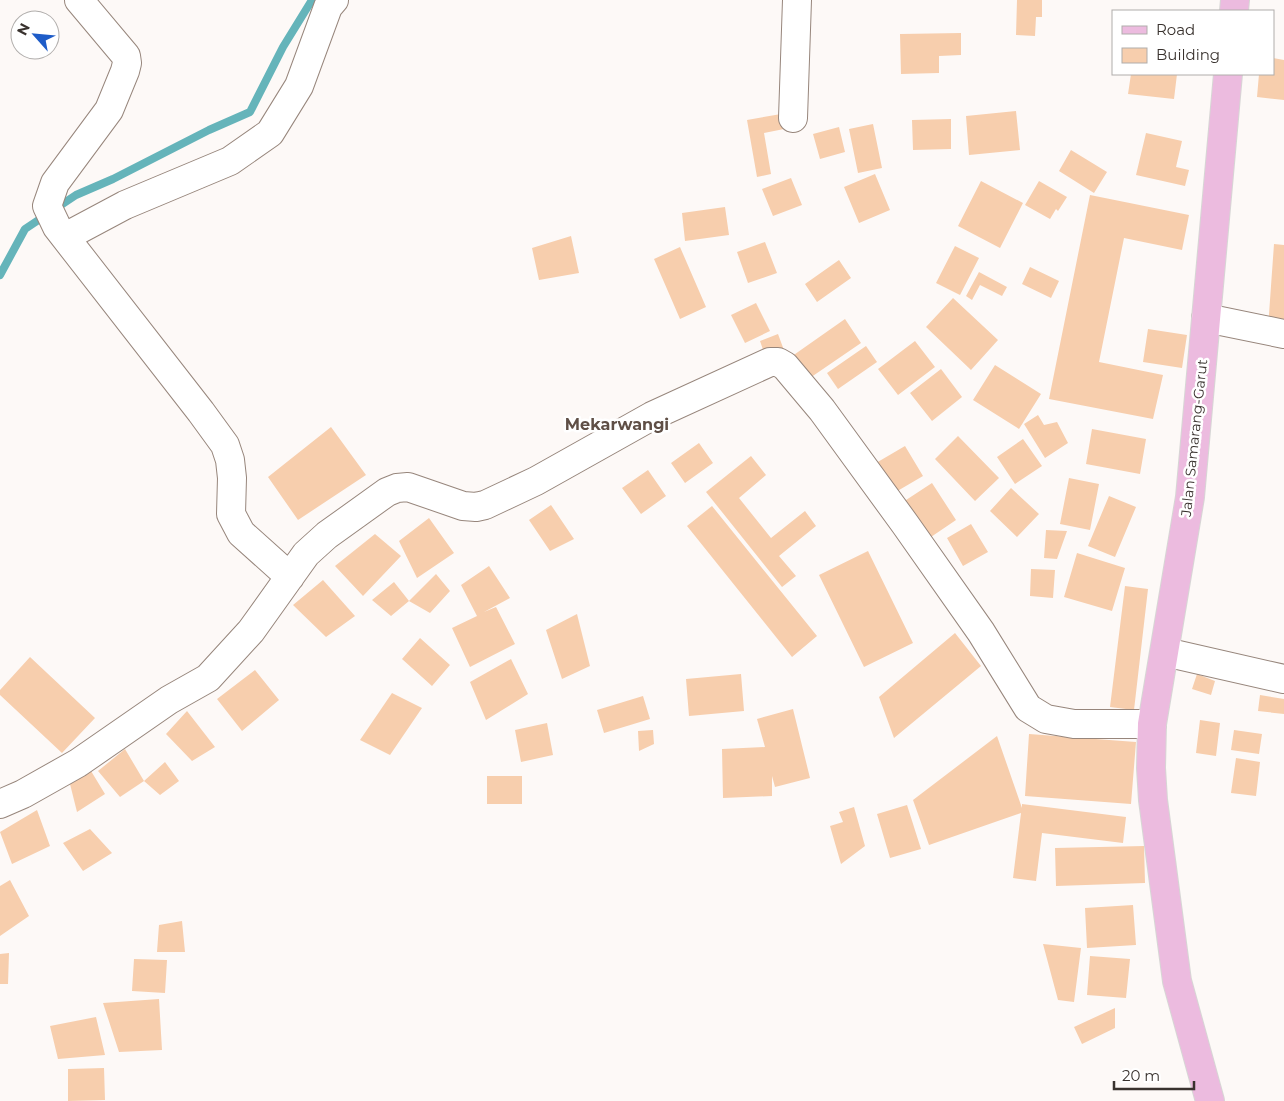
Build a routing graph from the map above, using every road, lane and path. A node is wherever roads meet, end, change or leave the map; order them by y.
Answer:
1 (79, 0) edge
2 (334, 0) edge
3 (797, 0) edge
4 (1228, 75) edge
5 (793, 118) dead end
6 (56, 223) junction
7 (1206, 318) junction
8 (1284, 334) edge
9 (290, 577) junction
10 (1165, 652) junction
11 (1284, 680) edge
12 (1152, 724) junction
13 (0, 804) edge
14 (1210, 1101) edge

1 - 6 street
2 - 6 street
3 - 5 street
4 - 7 main road, Jalan Samarang-Garut
6 - 9 street
7 - 8 street
7 - 10 main road, Jalan Samarang-Garut
9 - 12 street
9 - 13 street
10 - 11 street
10 - 12 main road, Jalan Samarang-Garut
12 - 14 main road, Jalan Samarang-Garut

